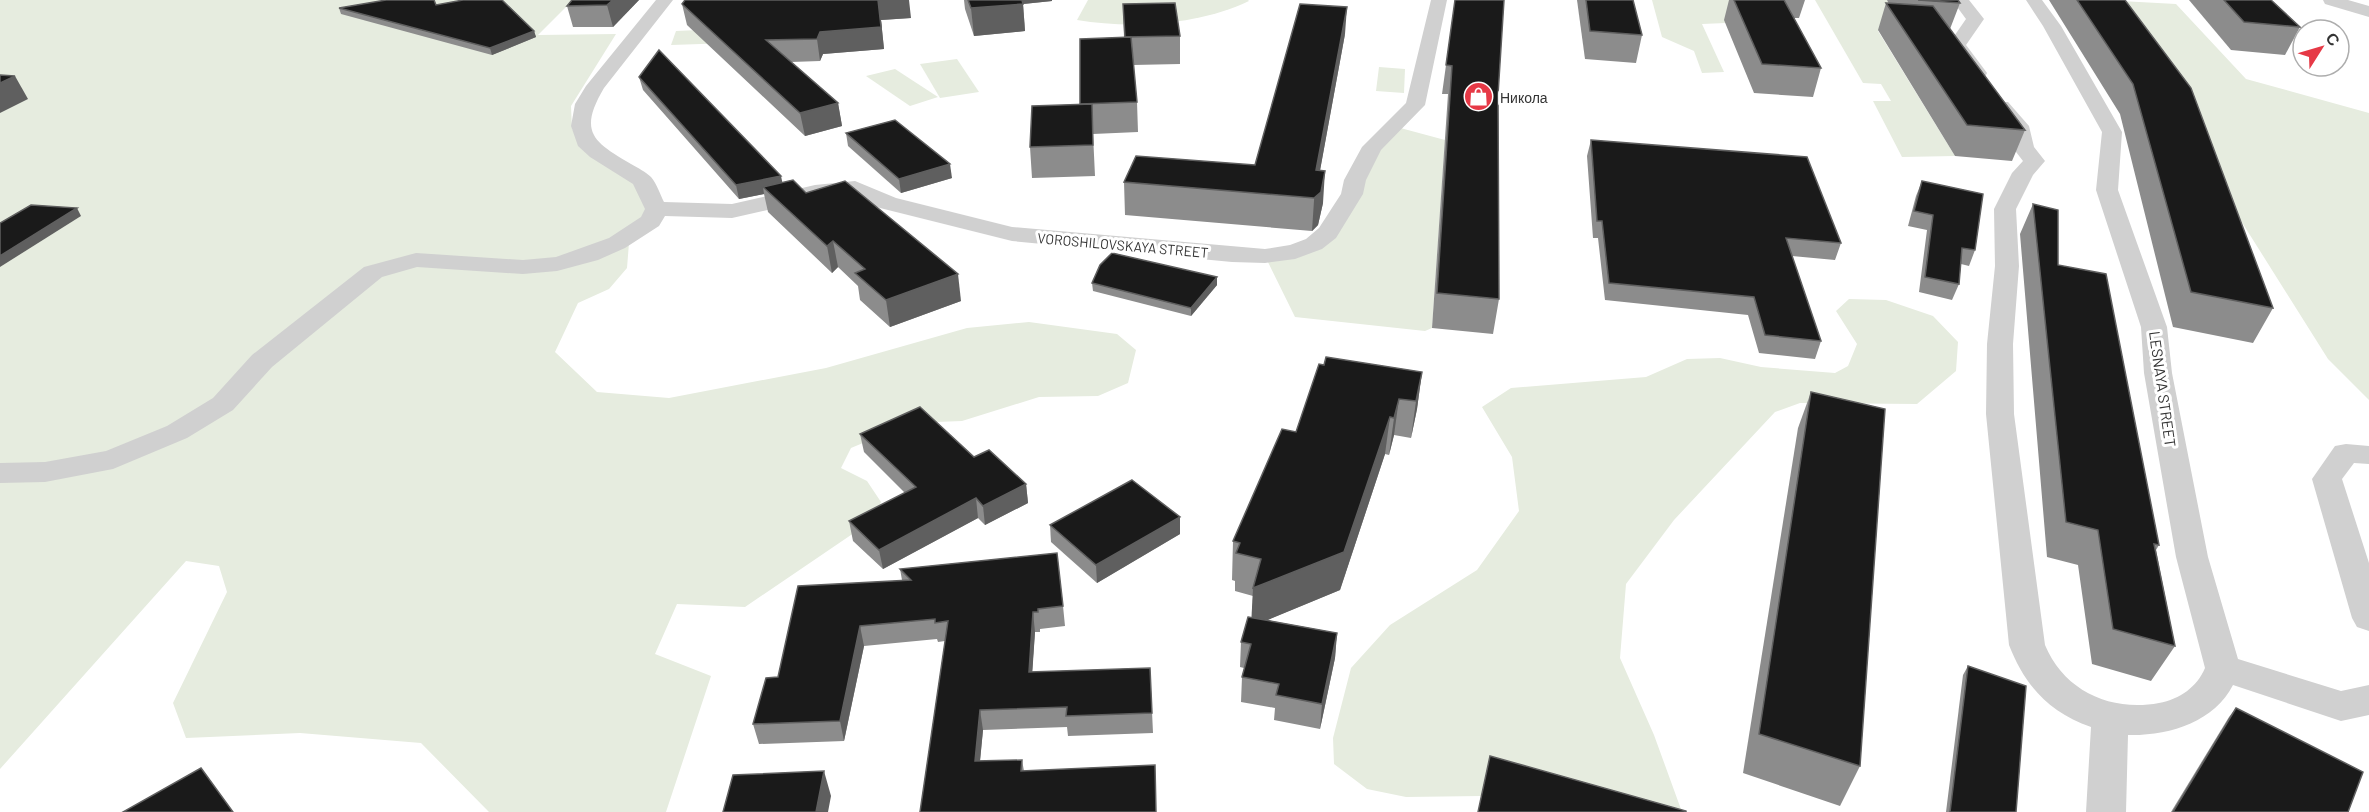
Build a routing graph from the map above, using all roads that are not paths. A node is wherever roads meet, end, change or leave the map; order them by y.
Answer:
1 (665, 0) edge
2 (1439, 0) edge
3 (1960, 0) edge
4 (2034, 0) edge
5 (2331, 0) edge
6 (2369, 12) edge
7 (656, 209) junction
8 (2369, 455) edge
9 (0, 474) edge
10 (2369, 618) edge
11 (2223, 668) junction
12 (2369, 699) edge
13 (2110, 718) junction
14 (2106, 812) edge

1 - 7 street
2 - 7 street, VOROSHILOVSKAYA STREET
3 - 13 street
4 - 11 street, LESNAYA STREET
5 - 6 street
7 - 9 street
8 - 10 street
11 - 12 street
11 - 13 street
13 - 14 street

